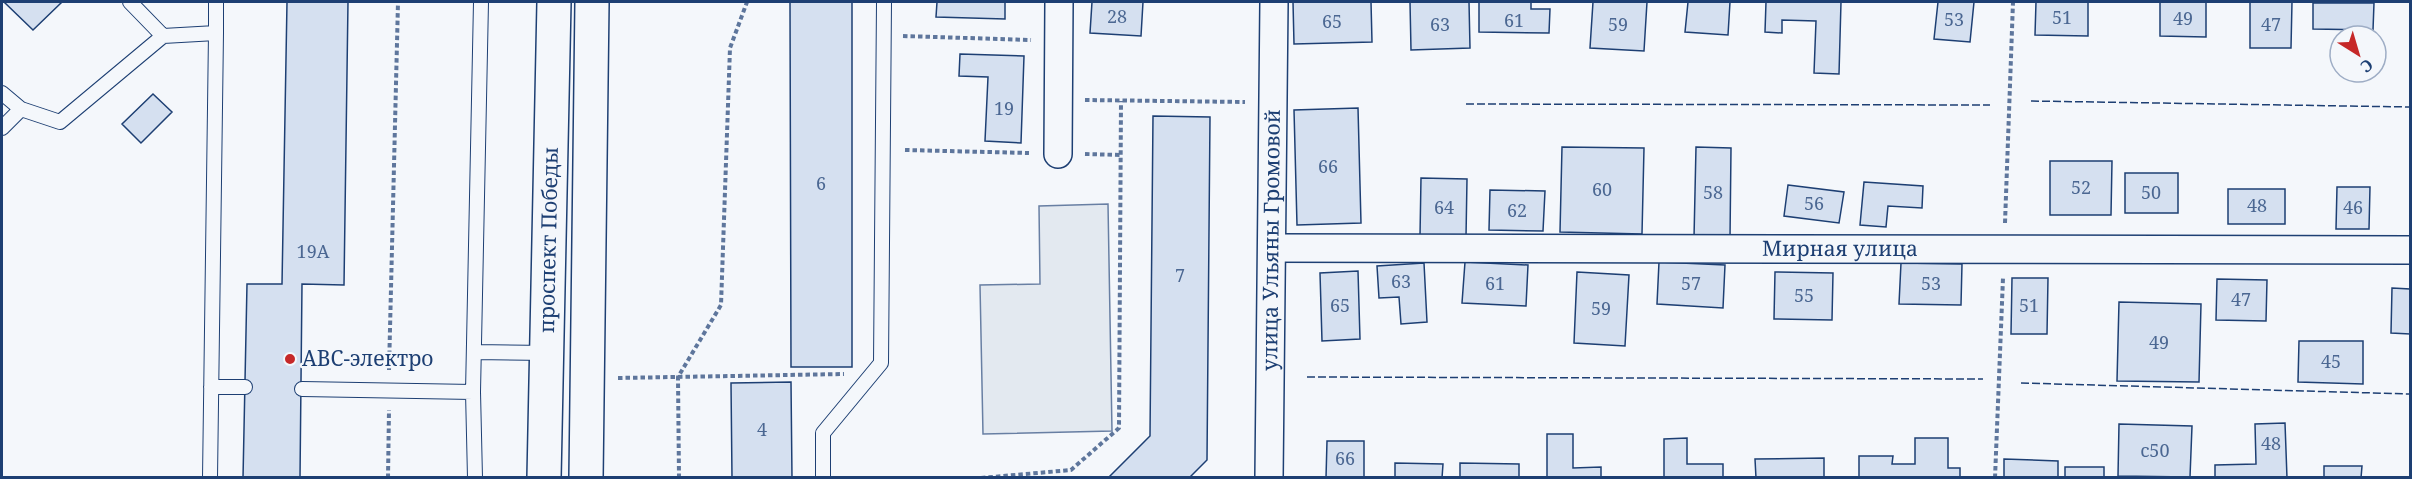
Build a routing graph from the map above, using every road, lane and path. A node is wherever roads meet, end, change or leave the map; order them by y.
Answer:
1 (130, 2) edge
2 (216, 2) edge
3 (398, 2) edge
4 (481, 2) edge
5 (554, 2) edge
6 (592, 2) edge
7 (747, 2) edge
8 (884, 2) edge
9 (1059, 2) edge
10 (1274, 2) edge
11 (216, 33) junction
12 (163, 36) junction
13 (884, 36) junction
14 (1059, 41) junction
15 (2, 93) edge
16 (1058, 99) junction
17 (1121, 100) junction
18 (1273, 103) junction
19 (21, 109) junction
20 (2, 128) edge
21 (883, 149) junction
22 (1058, 154) junction
23 (1121, 155) junction
24 (1272, 248) junction
25 (2410, 250) edge
26 (474, 352) junction
27 (547, 353) junction
28 (872, 374) junction
29 (678, 377) junction
30 (615, 378) dead end
31 (211, 387) junction
32 (245, 387) dead end
33 (302, 389) dead end
34 (389, 390) junction
35 (473, 392) junction
36 (210, 477) edge
37 (388, 477) edge
38 (475, 477) edge
39 (544, 477) edge
40 (586, 477) edge
41 (679, 477) edge
42 (823, 477) edge
43 (981, 477) edge
44 (1269, 477) edge

1 - 12 lane
2 - 11 lane
3 - 34 path
4 - 26 lane
5 - 27 main road, проспект Победы
6 - 40 main road, проспект Победы
7 - 29 path
8 - 13 lane
9 - 14 street
10 - 18 street, улица Ульяны Громовой
11 - 12 lane
11 - 31 lane
12 - 19 lane
13 - 14 path
13 - 21 lane
14 - 16 street
15 - 19 lane
16 - 17 path
16 - 22 street
17 - 18 path
17 - 23 path
18 - 24 street, улица Ульяны Громовой
19 - 20 lane
21 - 22 path
21 - 28 lane
22 - 23 path
23 - 43 path
24 - 25 street, Мирная улица
24 - 44 street, улица Ульяны Громовой
26 - 27 lane
26 - 35 lane
27 - 39 main road, проспект Победы
28 - 29 path
28 - 42 lane
29 - 30 path
29 - 41 path
31 - 32 lane
31 - 36 lane
33 - 34 lane
34 - 35 lane
34 - 37 path
35 - 38 lane

